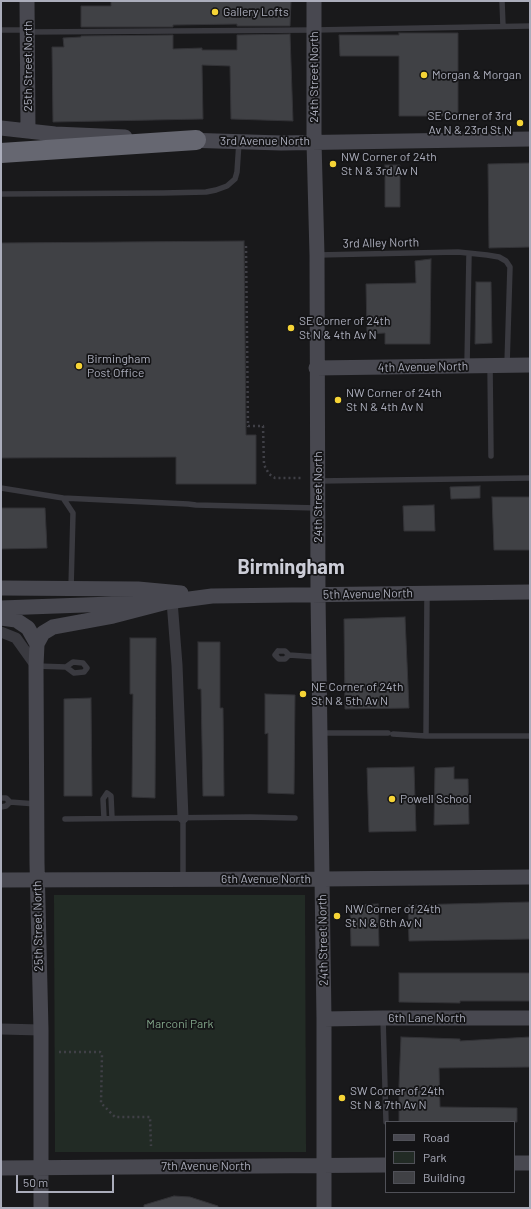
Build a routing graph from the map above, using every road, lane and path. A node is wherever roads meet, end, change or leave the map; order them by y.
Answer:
1 (28, 1) edge
2 (314, 1) edge
3 (502, 1) edge
4 (503, 26) junction
5 (530, 26) edge
6 (1, 30) edge
7 (314, 30) junction
8 (28, 31) junction
9 (1, 128) edge
10 (28, 131) junction
11 (530, 139) edge
12 (196, 140) junction
13 (239, 141) junction
14 (314, 142) junction
15 (1, 153) edge
16 (1, 194) edge
17 (246, 246) dead end
18 (470, 254) junction
19 (317, 255) junction
20 (530, 365) edge
21 (467, 366) junction
22 (490, 366) junction
23 (507, 366) junction
24 (316, 368) junction
25 (491, 456) dead end
26 (301, 478) dead end
27 (530, 478) edge
28 (318, 481) junction
29 (1, 488) edge
30 (63, 498) junction
31 (318, 508) junction
32 (1, 588) edge
33 (70, 588) junction
34 (530, 592) edge
35 (427, 594) junction
36 (318, 595) junction
37 (205, 596) junction
38 (169, 601) junction
39 (1, 608) edge
40 (1, 618) edge
41 (1, 632) edge
42 (37, 644) junction
43 (289, 655) dead end
44 (319, 657) junction
45 (36, 666) junction
46 (66, 667) dead end
47 (320, 733) junction
48 (426, 736) junction
49 (530, 736) edge
50 (1, 798) edge
51 (10, 802) junction
52 (37, 804) junction
53 (1, 807) edge
54 (104, 818) junction
55 (112, 818) junction
56 (183, 818) junction
57 (295, 818) dead end
58 (65, 819) dead end
59 (530, 877) edge
60 (183, 879) junction
61 (322, 879) junction
62 (1, 880) edge
63 (37, 880) junction
64 (383, 1018) junction
65 (530, 1018) edge
66 (324, 1019) junction
67 (1, 1029) edge
68 (41, 1030) junction
69 (59, 1052) dead end
70 (386, 1121) edge
71 (151, 1146) dead end
72 (530, 1162) edge
73 (515, 1163) edge
74 (385, 1165) edge
75 (324, 1166) junction
76 (42, 1167) junction
77 (1, 1168) edge
78 (41, 1208) edge
79 (324, 1208) edge

1 - 8 main road, 25th Street North
2 - 7 main road, 24th Street North
3 - 4 lane
4 - 5 lane
4 - 7 lane
6 - 8 lane
7 - 8 lane
7 - 14 main road, 24th Street North
8 - 10 main road, 25th Street North
9 - 10 main road, 3rd Avenue North
10 - 12 main road, 3rd Avenue North
11 - 14 main road, 3rd Avenue North
12 - 13 main road, 3rd Avenue North
12 - 15 highway
13 - 14 main road, 3rd Avenue North
13 - 16 lane
14 - 19 main road, 24th Street North
17 - 26 path
18 - 19 lane, 3rd Alley North
18 - 21 lane
18 - 23 lane, 3rd Alley North
19 - 24 main road, 24th Street North
20 - 23 main road, 4th Avenue North
21 - 22 main road, 4th Avenue North
21 - 24 main road, 4th Avenue North
22 - 23 main road, 4th Avenue North
22 - 25 lane
24 - 28 main road, 24th Street North
27 - 28 lane
28 - 31 main road, 24th Street North
29 - 30 lane
30 - 31 lane
30 - 33 lane
31 - 36 main road, 24th Street North
32 - 33 main road, 5th Avenue North
33 - 37 main road, 5th Avenue North
34 - 35 main road, 5th Avenue North
35 - 36 main road, 5th Avenue North
35 - 48 lane
36 - 37 main road, 5th Avenue North
36 - 44 main road, 24th Street North
37 - 38 main road, 5th Avenue North
38 - 39 main road, 5th Avenue North
38 - 42 main road
38 - 56 street
40 - 42 main road
41 - 45 street
42 - 45 main road, 25th Street North
43 - 44 lane
44 - 47 main road, 24th Street North
45 - 46 lane
45 - 52 main road, 25th Street North
47 - 48 lane
47 - 61 main road, 24th Street North
48 - 49 lane
50 - 51 lane
51 - 52 lane
51 - 53 lane
52 - 63 main road, 25th Street North
54 - 55 lane
54 - 55 lane
54 - 58 lane
55 - 56 lane
56 - 57 lane
56 - 60 lane
59 - 61 main road, 6th Avenue North
60 - 61 main road, 6th Avenue North
60 - 63 main road, 6th Avenue North
61 - 66 main road, 24th Street North
62 - 63 main road, 6th Avenue North
63 - 68 main road, 25th Street North
64 - 65 main road, 6th Lane North
64 - 66 main road, 6th Lane North
64 - 70 lane
66 - 75 main road, 24th Street North
67 - 68 street
68 - 76 main road, 25th Street North
69 - 71 path
72 - 73 main road
74 - 75 main road, 7th Avenue North
75 - 76 main road, 7th Avenue North
75 - 79 main road, 24th Street North
76 - 77 main road, 7th Avenue North
76 - 78 main road, 25th Street North

